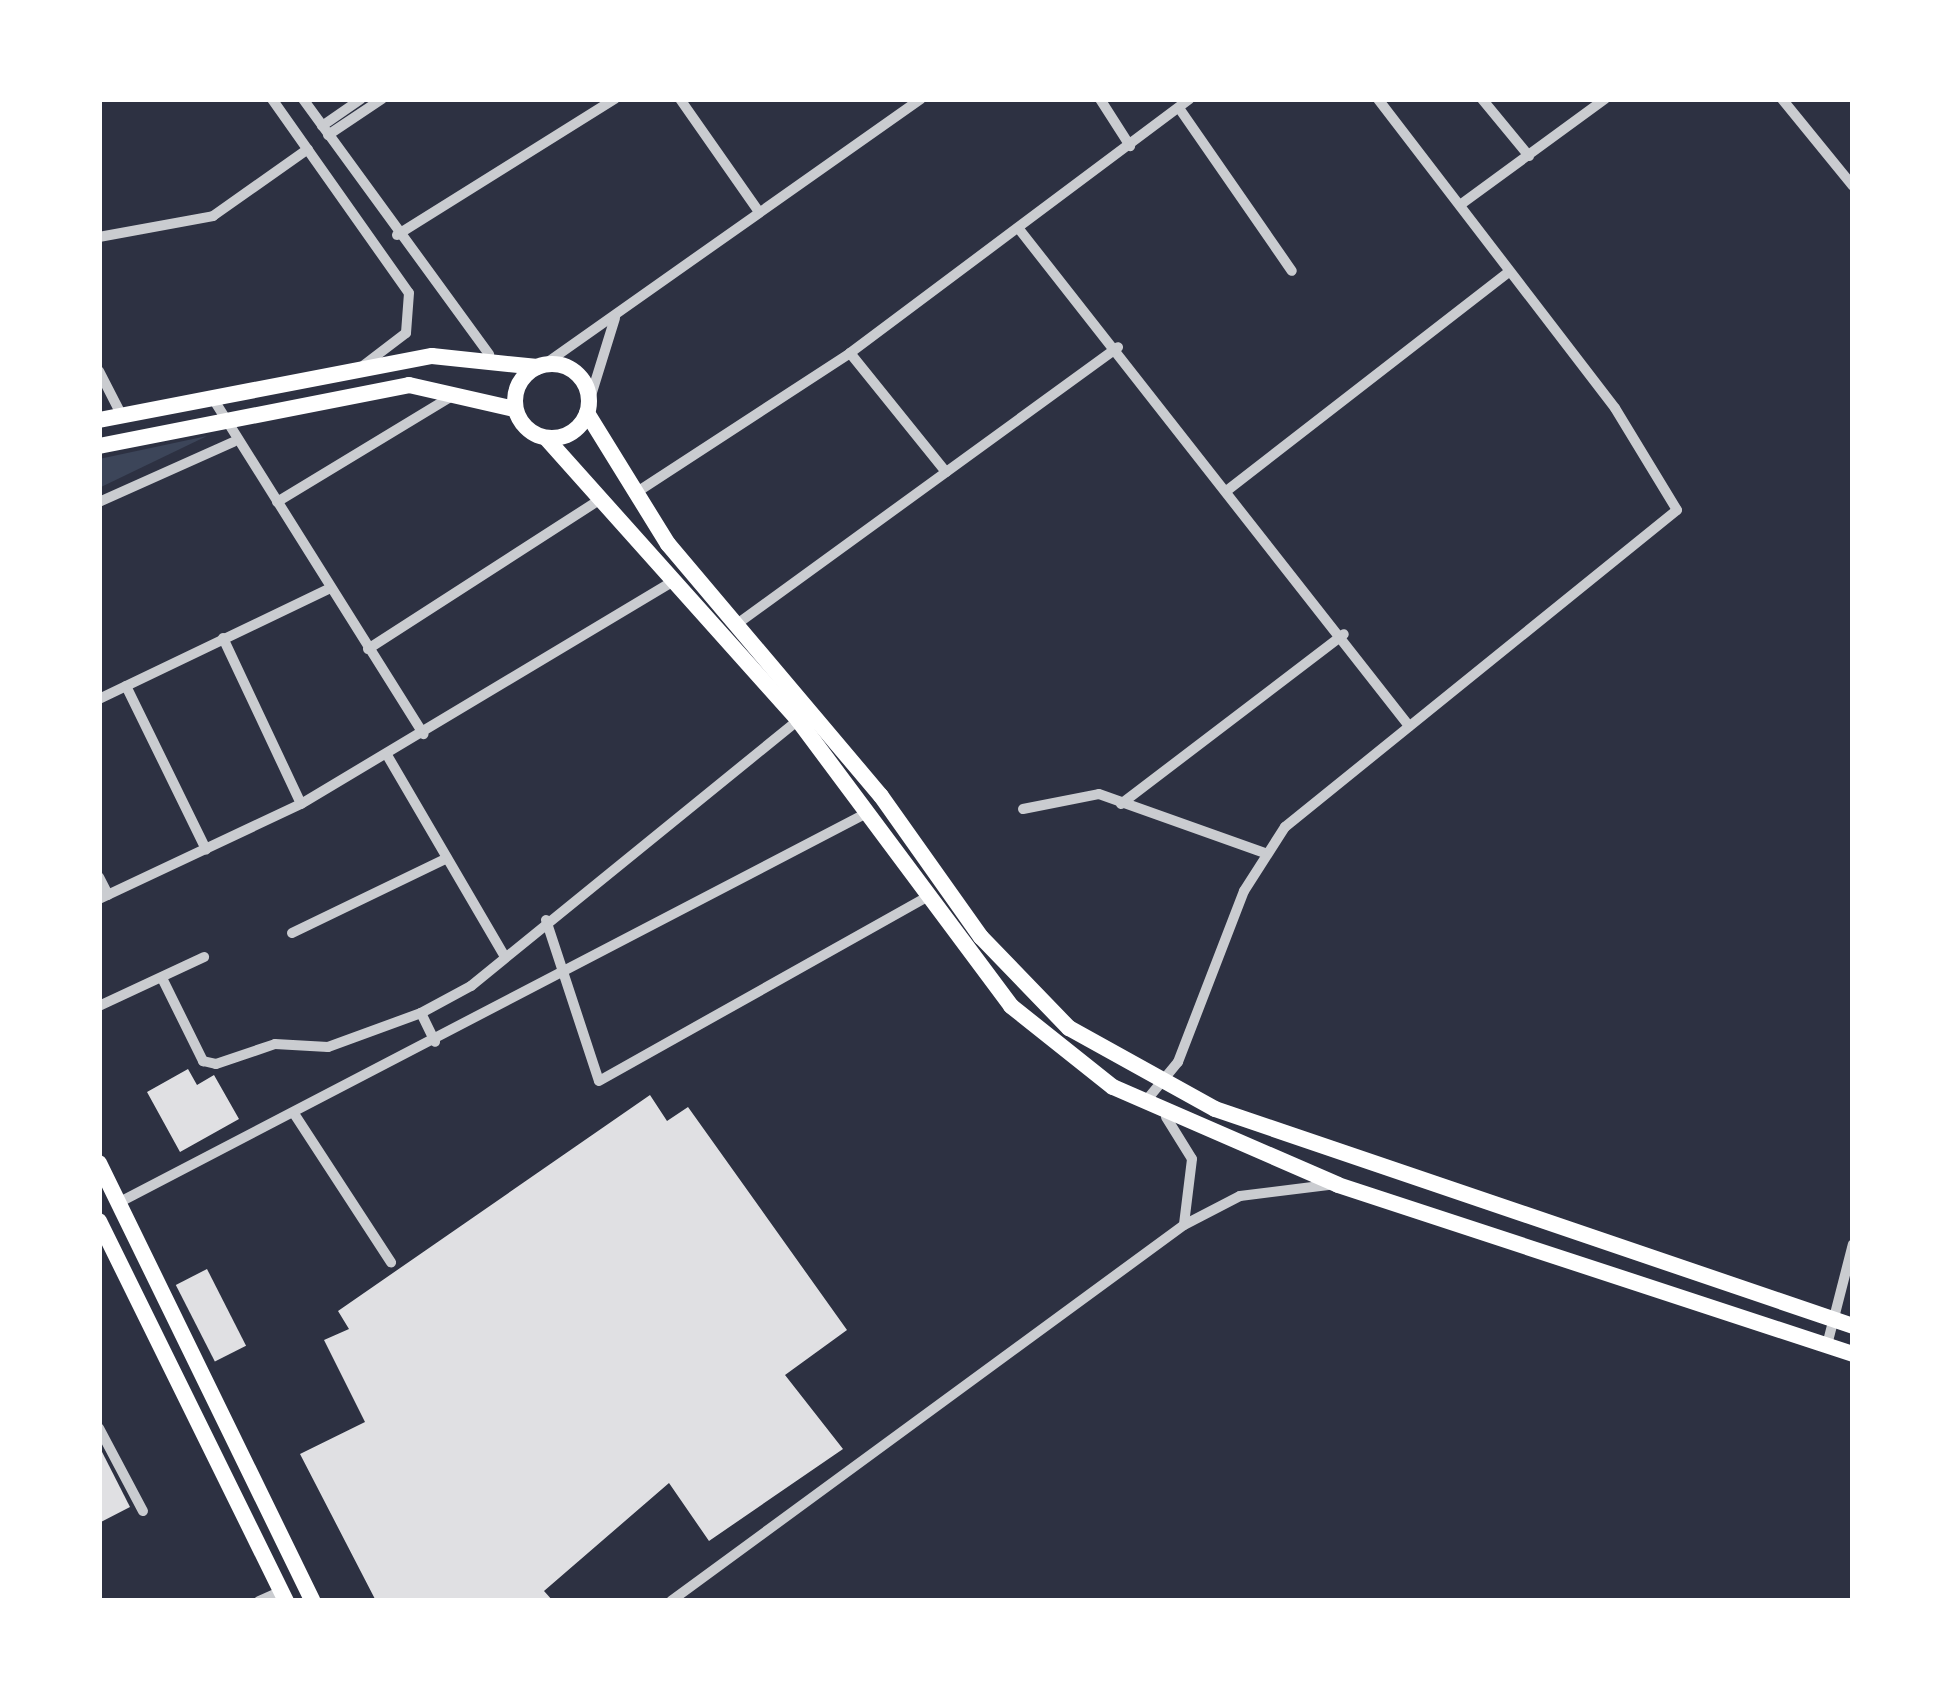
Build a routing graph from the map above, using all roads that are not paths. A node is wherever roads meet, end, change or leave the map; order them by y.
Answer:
1 (272, 99) edge
2 (303, 99) edge
3 (361, 99) edge
4 (382, 99) edge
5 (615, 99) edge
6 (680, 99) edge
7 (921, 99) edge
8 (1100, 99) edge
9 (1190, 99) edge
10 (1378, 99) edge
11 (1483, 99) edge
12 (1605, 99) edge
13 (1782, 99) edge
14 (1179, 108) junction
15 (325, 131) junction
16 (1130, 146) junction
17 (308, 149) junction
18 (1529, 156) junction
19 (1853, 187) edge
20 (1460, 206) junction
21 (759, 212) junction
22 (1019, 229) junction
23 (397, 235) junction
24 (99, 237) edge
25 (1292, 271) dead end
26 (1507, 273) junction
27 (616, 315) junction
28 (1118, 347) junction
29 (850, 353) junction
30 (489, 354) junction
31 (541, 366) junction
32 (358, 369) junction
33 (99, 370) edge
34 (463, 389) junction
35 (212, 397) junction
36 (588, 407) junction
37 (515, 409) junction
38 (122, 416) junction
39 (99, 420) edge
40 (220, 423) junction
41 (546, 438) junction
42 (232, 442) junction
43 (99, 446) edge
44 (946, 472) junction
45 (1229, 489) junction
46 (604, 496) junction
47 (631, 496) junction
48 (99, 502) edge
49 (277, 502) junction
50 (673, 581) junction
51 (329, 589) junction
52 (737, 624) junction
53 (1344, 634) junction
54 (223, 638) junction
55 (368, 649) junction
56 (126, 686) junction
57 (99, 698) edge
58 (798, 720) junction
59 (1409, 726) junction
60 (424, 734) junction
61 (387, 755) junction
62 (301, 804) junction
63 (1121, 804) junction
64 (1023, 809) dead end
65 (867, 813) junction
66 (206, 849) junction
67 (1264, 853) junction
68 (447, 857) junction
69 (99, 877) edge
70 (104, 897) edge
71 (927, 897) junction
72 (546, 920) junction
73 (292, 933) dead end
74 (204, 957) dead end
75 (505, 957) junction
76 (570, 972) junction
77 (162, 978) junction
78 (99, 1006) edge
79 (422, 1013) junction
80 (435, 1042) junction
81 (1162, 1087) junction
82 (1142, 1104) junction
83 (295, 1115) junction
84 (1166, 1117) junction
85 (99, 1163) edge
86 (1420, 1181) junction
87 (1338, 1185) junction
88 (118, 1203) junction
89 (1412, 1206) junction
90 (99, 1221) edge
91 (1184, 1225) junction
92 (1853, 1244) edge
93 (391, 1262) dead end
94 (1834, 1320) junction
95 (1853, 1326) edge
96 (1827, 1345) junction
97 (1853, 1354) edge
98 (99, 1428) edge
99 (142, 1511) dead end
100 (283, 1596) edge
101 (259, 1601) edge
102 (313, 1601) edge
103 (671, 1601) edge

1 - 17 street
2 - 15 street
3 - 15 street
4 - 15 street
5 - 23 street
6 - 21 street
7 - 21 street
8 - 16 street
9 - 14 street
10 - 20 street
11 - 18 street
12 - 18 street
13 - 19 street
14 - 16 street
14 - 25 street
15 - 23 street
16 - 22 street
17 - 24 street
17 - 32 street
18 - 20 street
20 - 26 street
21 - 27 street
22 - 28 street
22 - 29 street
23 - 30 street
26 - 45 street
26 - 59 street
27 - 31 street
27 - 36 street
28 - 44 street
28 - 45 street
29 - 44 street
29 - 47 street
30 - 31 main road
30 - 32 main road
31 - 36 main road
31 - 37 main road
32 - 35 main road
33 - 38 street
34 - 37 main road
34 - 40 main road
34 - 49 street
35 - 38 main road
35 - 40 street
36 - 41 main road
36 - 47 main road
37 - 41 main road
38 - 39 main road
40 - 42 street
40 - 43 main road
41 - 46 main road
42 - 48 street
42 - 49 street
44 - 52 street
45 - 53 street
46 - 50 main road
46 - 55 street
47 - 52 main road
49 - 51 street
50 - 58 main road
50 - 60 street
51 - 54 street
51 - 55 street
52 - 81 main road
53 - 59 street
53 - 63 street
54 - 56 street
54 - 62 street
55 - 60 street
56 - 57 street
56 - 66 street
58 - 65 main road
58 - 72 street
59 - 67 street
60 - 61 street
61 - 62 street
61 - 68 street
62 - 66 street
63 - 64 street
63 - 67 street
65 - 71 main road
65 - 76 street
66 - 70 street
67 - 81 street
68 - 73 street
68 - 75 street
69 - 70 street
71 - 76 street
71 - 82 main road
72 - 75 street
72 - 76 street
74 - 77 street
75 - 79 street
76 - 80 street
77 - 78 street
77 - 79 street
79 - 80 street
80 - 83 street
81 - 82 street
81 - 86 main road
82 - 84 main road
83 - 88 street
83 - 93 street
84 - 87 main road
84 - 91 street
85 - 88 main road
86 - 89 main road
86 - 94 main road
87 - 89 main road
87 - 91 street
88 - 102 main road
89 - 96 main road
90 - 100 main road
91 - 103 street
92 - 94 street
94 - 95 main road
94 - 96 street
96 - 97 main road
98 - 99 street
100 - 101 street

